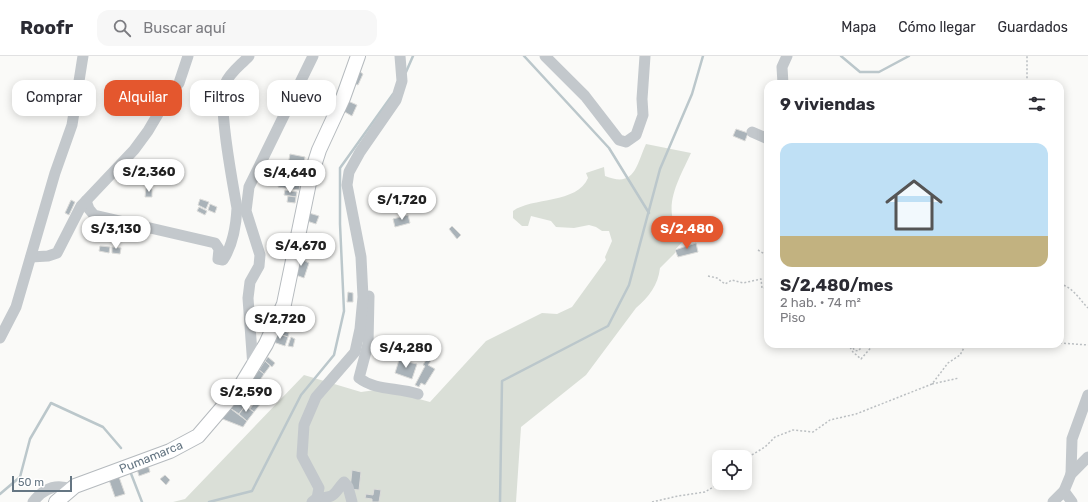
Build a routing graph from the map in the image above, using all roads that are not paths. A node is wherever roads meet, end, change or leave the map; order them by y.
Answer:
1 (83, 56) edge
2 (188, 56) edge
3 (249, 56) edge
4 (313, 56) edge
5 (358, 56) edge
6 (400, 56) edge
7 (545, 56) edge
8 (645, 56) edge
9 (787, 56) edge
10 (783, 80) edge
11 (752, 132) dead end
12 (764, 137) edge
13 (86, 200) junction
14 (241, 210) junction
15 (31, 257) junction
16 (362, 283) junction
17 (0, 338) edge
18 (253, 367) junction
19 (418, 394) dead end
20 (1088, 395) edge
21 (1088, 457) edge
22 (1071, 474) junction
23 (71, 489) junction
24 (1064, 491) junction
25 (314, 500) edge
26 (33, 502) edge
27 (56, 502) edge
28 (352, 502) edge
29 (1053, 502) edge
30 (1072, 502) edge

1 - 15 street
2 - 13 street
3 - 14 street
4 - 14 street
5 - 18 main road, Pumamarca
6 - 16 street
7 - 8 street
9 - 10 street
11 - 12 street
13 - 14 street
13 - 15 street
14 - 18 street
15 - 17 street
16 - 19 street
16 - 25 street
18 - 23 main road, Pumamarca
20 - 22 street
21 - 22 street
22 - 24 street
23 - 26 street, Pumamarca
23 - 27 main road, Pumamarca
24 - 29 street
24 - 30 street
25 - 28 street

